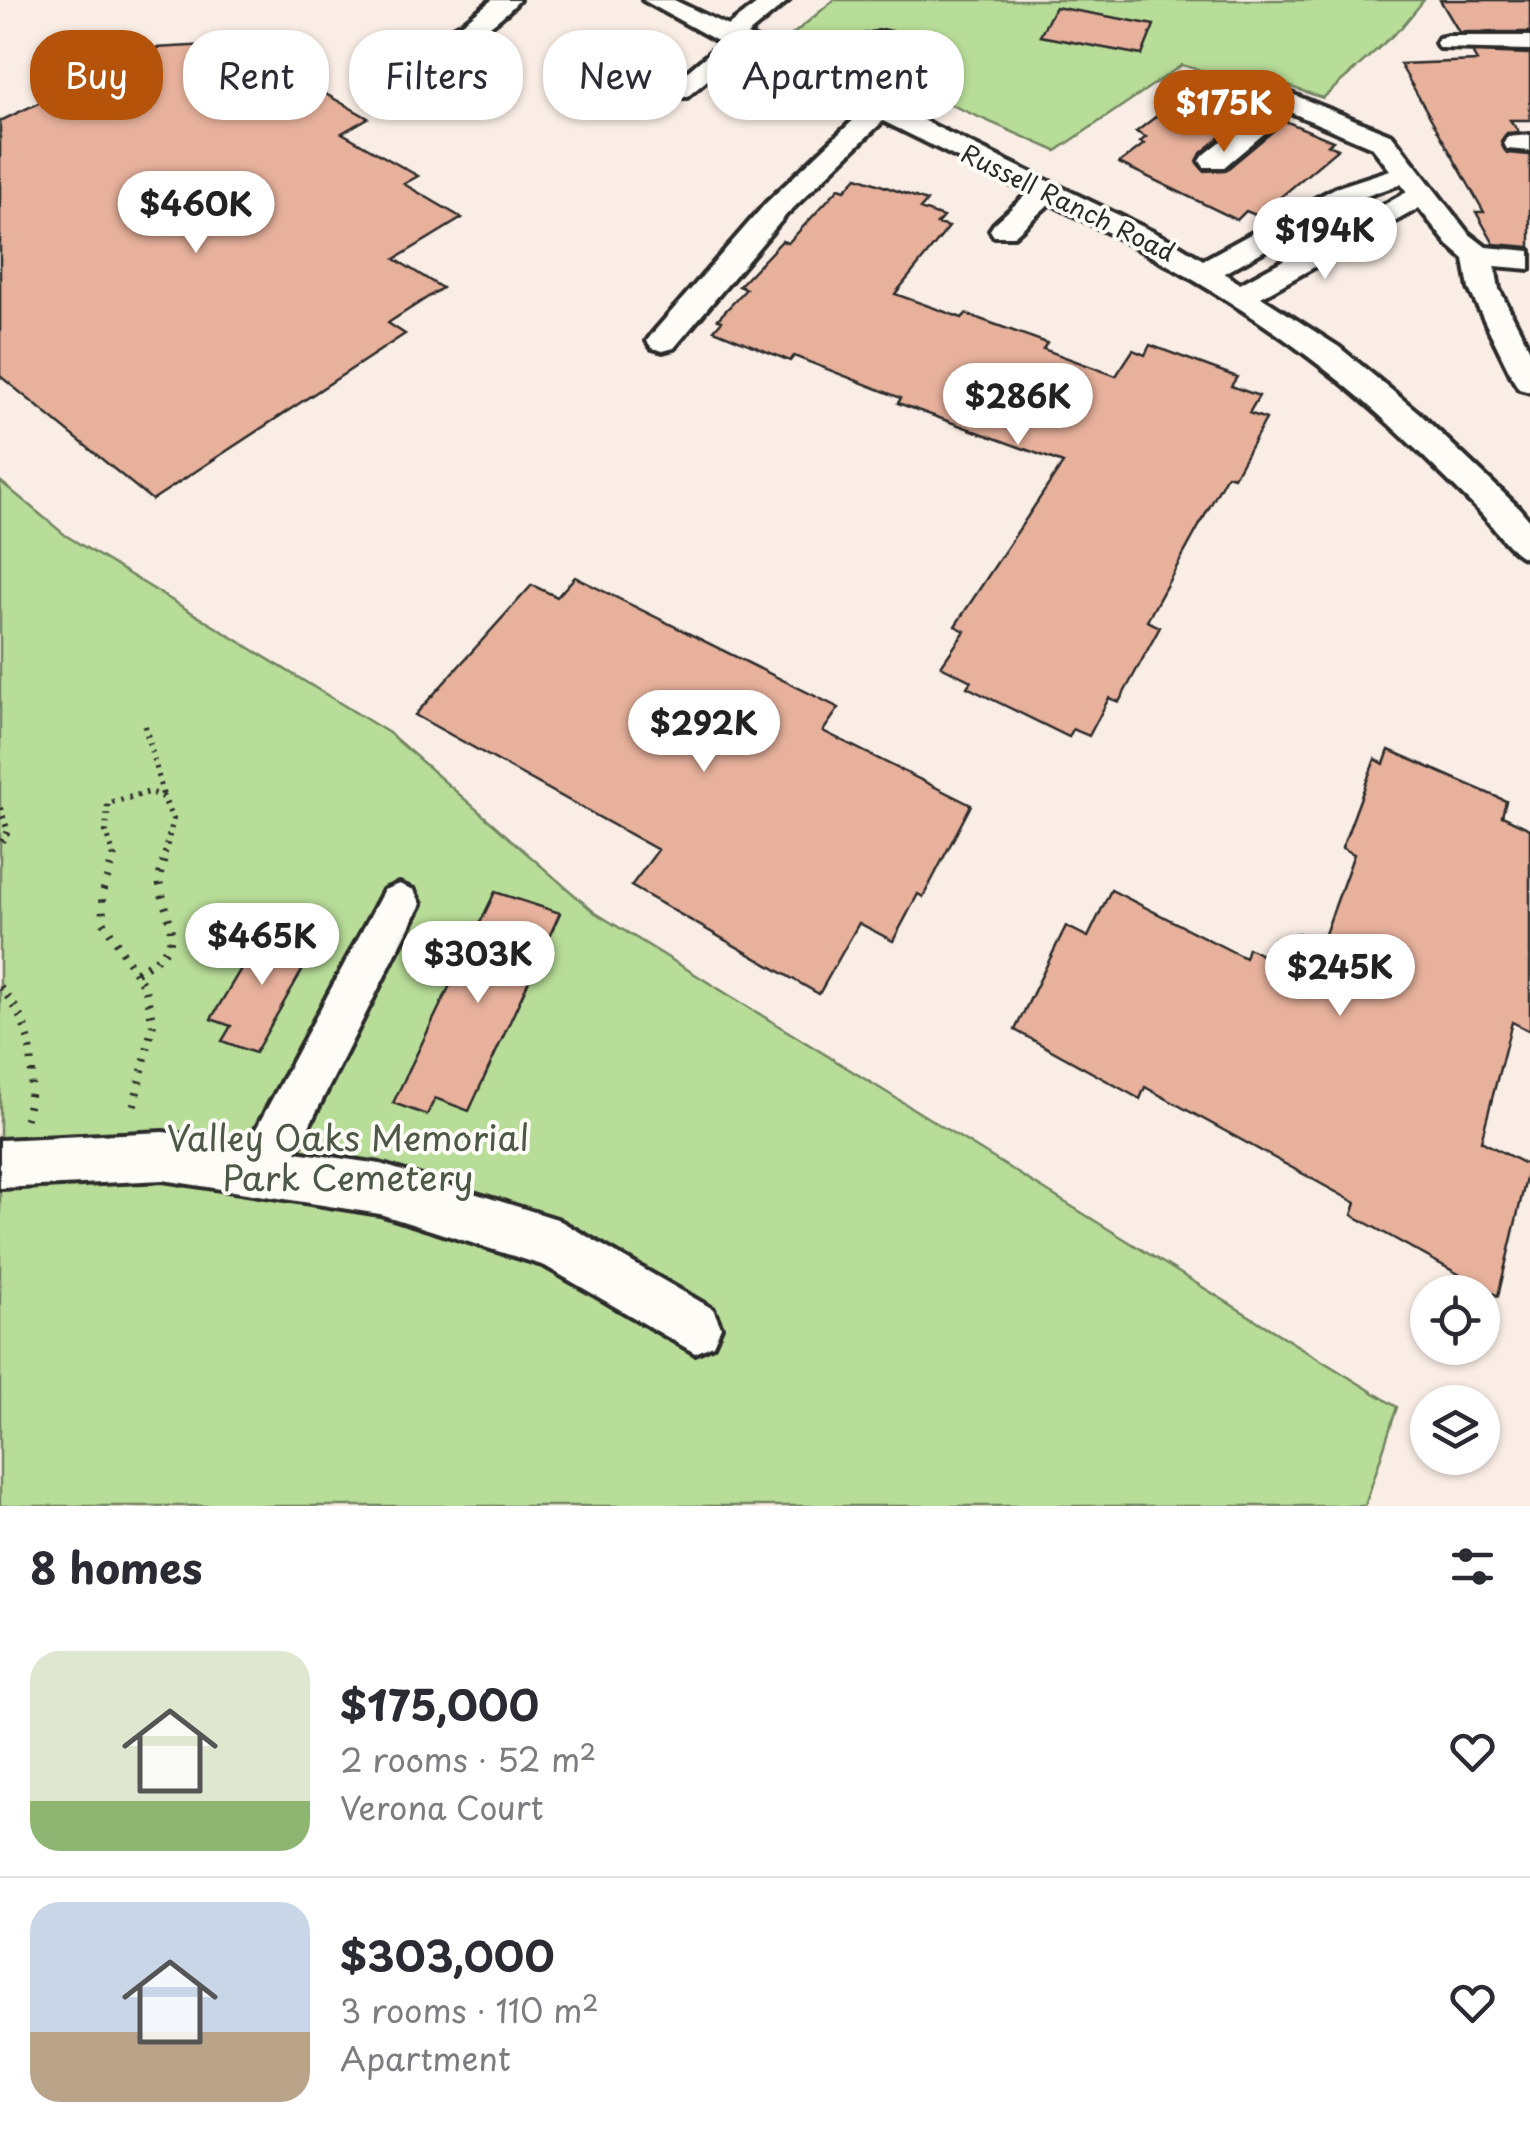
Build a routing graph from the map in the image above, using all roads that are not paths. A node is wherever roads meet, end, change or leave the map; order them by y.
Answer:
1 (470, 0) edge
2 (507, 0) edge
3 (654, 0) edge
4 (777, 0) edge
5 (418, 30) edge
6 (468, 30) edge
7 (714, 30) edge
8 (745, 30) edge
9 (1448, 43) dead end
10 (1530, 43) edge
11 (707, 65) edge
12 (687, 84) edge
13 (1258, 89) dead end
14 (1288, 101) junction
15 (869, 120) edge
16 (899, 120) edge
17 (1214, 160) dead end
18 (1415, 183) junction
19 (1046, 192) junction
20 (1326, 204) junction
21 (1364, 226) junction
22 (1004, 230) dead end
23 (1478, 255) junction
24 (1530, 260) edge
25 (1202, 273) junction
26 (1239, 297) junction
27 (664, 341) dead end
28 (1530, 380) edge
29 (1530, 546) edge
30 (399, 904) dead end
31 (7, 1163) edge
32 (260, 1172) junction
33 (695, 1327) dead end

1 - 5 street
2 - 6 street
3 - 7 street, Russell Ranch Road
4 - 8 street
9 - 10 street
11 - 12 street
13 - 14 street
14 - 17 street
14 - 18 street
15 - 27 street
16 - 19 street, Russell Ranch Road
18 - 20 street
18 - 21 street
18 - 23 street
19 - 22 street
19 - 25 street, Russell Ranch Road
20 - 21 street
20 - 25 street
21 - 26 street
23 - 24 street
23 - 28 street
25 - 26 street, Russell Ranch Road
26 - 29 street, Russell Ranch Road
30 - 32 street
31 - 32 street
32 - 33 street

